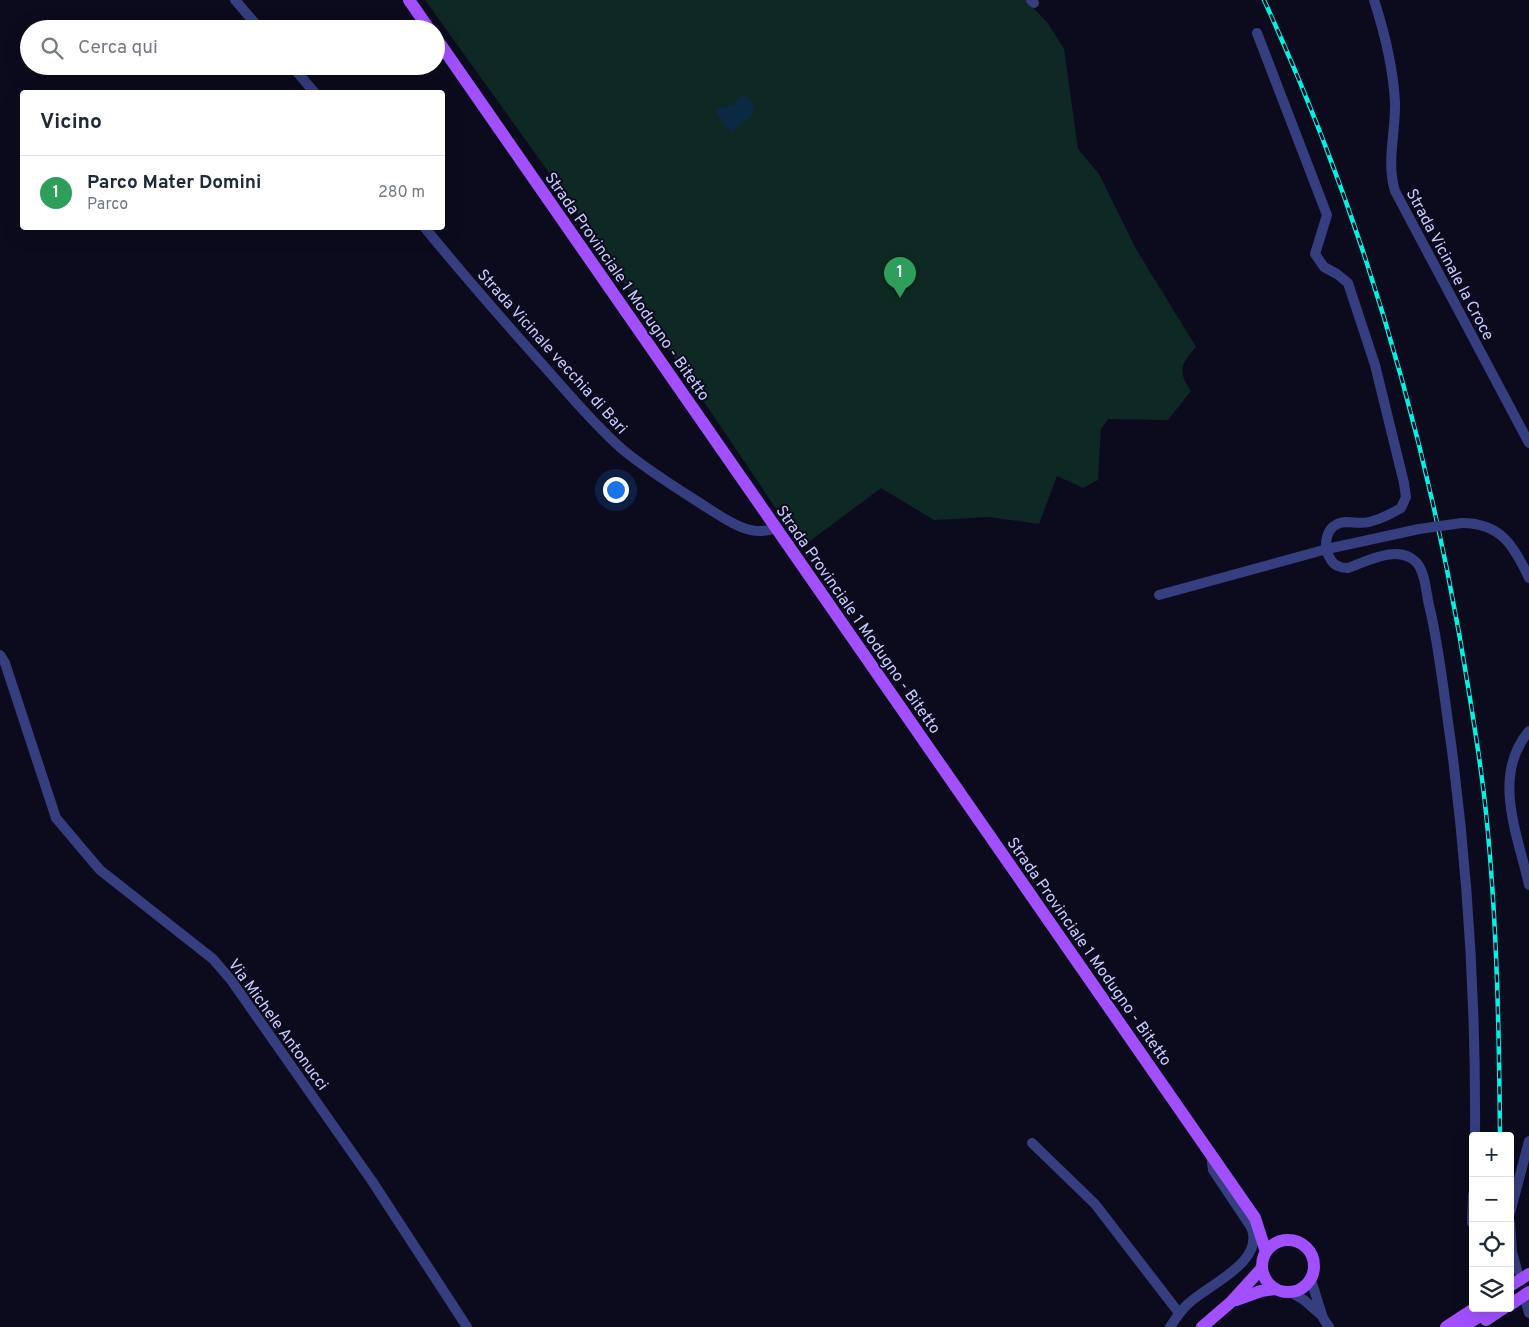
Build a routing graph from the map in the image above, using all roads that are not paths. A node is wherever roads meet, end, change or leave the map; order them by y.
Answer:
1 (235, 0) edge
2 (409, 0) edge
3 (1374, 0) edge
4 (252, 20) edge
5 (423, 20) edge
6 (1257, 32) dead end
7 (445, 51) edge
8 (300, 75) edge
9 (312, 90) edge
10 (427, 230) edge
11 (1529, 443) edge
12 (775, 528) junction
13 (1327, 549) junction
14 (1529, 578) edge
15 (1159, 595) dead end
16 (0, 655) edge
17 (1529, 731) edge
18 (1529, 885) edge
19 (1475, 1132) edge
20 (1529, 1141) edge
21 (1032, 1143) dead end
22 (1211, 1153) junction
23 (1514, 1198) edge
24 (1255, 1218) junction
25 (1284, 1240) junction
26 (1266, 1252) junction
27 (1514, 1256) edge
28 (1262, 1268) junction
29 (1523, 1272) edge
30 (1311, 1280) junction
31 (1514, 1282) edge
32 (1529, 1285) edge
33 (1276, 1289) junction
34 (1290, 1292) junction
35 (1514, 1294) edge
36 (1527, 1296) edge
37 (1232, 1302) junction
38 (1514, 1302) edge
39 (1179, 1312) junction
40 (1469, 1312) edge
41 (1486, 1312) edge
42 (1498, 1312) edge
43 (1529, 1313) edge
44 (1323, 1318) junction
45 (467, 1327) edge
46 (1170, 1327) edge
47 (1202, 1327) edge
48 (1330, 1327) edge
49 (1446, 1327) edge
50 (1463, 1327) edge
51 (1475, 1327) edge

1 - 4 street
2 - 5 main road
3 - 11 street, Strada Vicinale la Croce
6 - 13 street
7 - 12 main road, Strada Provinciale 1 Modugno - Bitetto
8 - 9 street
10 - 12 street, Strada Vicinale vecchia di Bari
12 - 22 main road, Strada Provinciale 1 Modugno - Bitetto
13 - 14 street, bridge
13 - 15 street
13 - 19 street
16 - 45 street, Via Michele Antonucci
17 - 18 street
20 - 23 street
21 - 39 street
22 - 24 main road, Strada Provinciale 1 Modugno - Bitetto
22 - 39 street
24 - 25 main road
24 - 26 main road
25 - 26 main road
25 - 30 main road
26 - 28 main road
27 - 29 street
28 - 33 main road
28 - 37 main road
29 - 31 main road
30 - 34 main road
30 - 44 street
32 - 35 main road
33 - 34 main road
33 - 37 main road
34 - 44 street
36 - 38 main road
36 - 43 street
37 - 47 main road
39 - 46 street
40 - 49 main road
41 - 50 main road
42 - 51 main road
44 - 48 street

